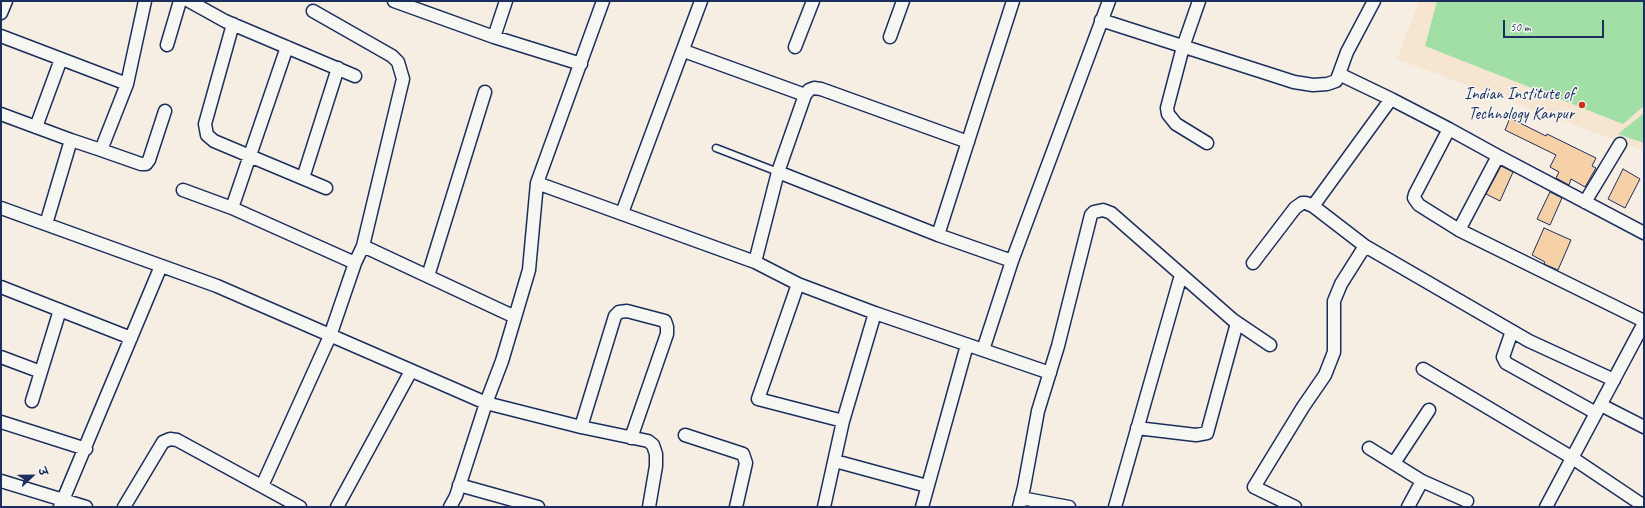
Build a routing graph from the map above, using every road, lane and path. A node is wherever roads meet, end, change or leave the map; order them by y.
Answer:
1 (6, 1) edge
2 (145, 1) edge
3 (180, 1) edge
4 (189, 1) edge
5 (394, 1) edge
6 (506, 1) edge
7 (603, 1) edge
8 (701, 1) edge
9 (813, 1) edge
10 (904, 1) edge
11 (1013, 1) edge
12 (1109, 1) edge
13 (1199, 1) edge
14 (1374, 1) edge
15 (409, 4) edge
16 (313, 11) dead end
17 (1, 13) edge
18 (1101, 20) junction
19 (233, 24) junction
20 (1, 36) edge
21 (890, 36) dead end
22 (494, 37) junction
23 (167, 45) dead end
24 (287, 47) junction
25 (795, 47) dead end
26 (1183, 47) junction
27 (684, 51) junction
28 (60, 59) junction
29 (581, 64) junction
30 (338, 68) junction
31 (1339, 74) junction
32 (355, 76) dead end
33 (127, 84) junction
34 (485, 92) dead end
35 (805, 95) junction
36 (1391, 99) junction
37 (165, 111) dead end
38 (1, 114) edge
39 (36, 127) junction
40 (1449, 128) junction
41 (71, 140) junction
42 (968, 142) junction
43 (1207, 143) dead end
44 (1620, 144) dead end
45 (716, 148) dead end
46 (101, 150) junction
47 (249, 156) junction
48 (1498, 156) junction
49 (778, 172) junction
50 (303, 178) junction
51 (537, 183) junction
52 (326, 188) dead end
53 (183, 190) dead end
54 (1585, 202) junction
55 (1313, 206) junction
56 (1, 208) edge
57 (232, 208) junction
58 (622, 212) junction
59 (46, 224) junction
60 (1459, 230) junction
61 (1644, 233) edge
62 (938, 235) junction
63 (363, 246) junction
64 (1365, 246) junction
65 (1012, 261) junction
66 (755, 262) junction
67 (355, 263) junction
68 (1253, 263) dead end
69 (161, 266) junction
70 (1181, 275) junction
71 (428, 276) junction
72 (798, 284) junction
73 (1, 287) edge
74 (60, 310) junction
75 (875, 313) junction
76 (515, 317) junction
77 (1644, 322) edge
78 (1237, 323) junction
79 (1512, 331) junction
80 (330, 336) junction
81 (131, 338) junction
82 (967, 345) junction
83 (1270, 345) dead end
84 (983, 350) junction
85 (1, 357) edge
86 (1423, 369) dead end
87 (411, 370) junction
88 (41, 372) junction
89 (1050, 373) junction
90 (1614, 380) junction
91 (32, 400) dead end
92 (486, 403) junction
93 (1598, 409) junction
94 (1429, 410) dead end
95 (843, 421) junction
96 (1, 422) edge
97 (581, 427) junction
98 (1644, 427) edge
99 (1137, 428) junction
100 (685, 435) dead end
101 (631, 438) junction
102 (1370, 448) dead end
103 (86, 449) junction
104 (1571, 457) junction
105 (835, 461) junction
106 (1394, 463) junction
107 (1, 481) edge
108 (1422, 481) junction
109 (459, 485) junction
110 (262, 486) junction
111 (927, 486) junction
112 (1467, 501) dead end
113 (62, 503) edge
114 (1020, 503) edge
115 (1549, 506) edge
116 (1644, 506) edge
117 (86, 507) edge
118 (124, 507) edge
119 (300, 507) edge
120 (337, 507) edge
121 (450, 507) edge
122 (538, 507) edge
123 (649, 507) edge
124 (736, 507) edge
125 (824, 507) edge
126 (922, 507) edge
127 (1069, 507) edge
128 (1115, 507) edge
129 (1295, 507) edge
130 (1408, 507) edge

1 - 17 street
2 - 33 street
3 - 23 street
4 - 19 street
5 - 15 street
6 - 22 street
7 - 29 street
8 - 27 street
9 - 25 street
10 - 21 street
11 - 42 street
12 - 18 street
13 - 26 street
14 - 31 street
15 - 22 street
16 - 63 street
18 - 26 street
18 - 65 street
19 - 24 street
19 - 47 street
20 - 28 street
22 - 29 street
24 - 30 street
24 - 47 street
26 - 31 street
26 - 43 street
27 - 35 street
27 - 58 street
28 - 33 street
28 - 39 street
29 - 51 street
30 - 32 street
30 - 50 street
31 - 36 street
33 - 46 street
34 - 71 street
35 - 42 street
35 - 49 street
36 - 40 street
36 - 55 street
37 - 46 street
38 - 39 street
39 - 41 street
40 - 48 street
40 - 60 street
41 - 46 street
41 - 59 street
42 - 62 street
44 - 54 street
45 - 49 lane
47 - 50 street
47 - 57 street
48 - 54 street
48 - 60 street
49 - 62 street
49 - 66 street
50 - 52 street
51 - 58 street
51 - 76 street
53 - 57 street
54 - 61 street
55 - 64 street
55 - 68 street
56 - 59 street
57 - 67 street
58 - 66 street
59 - 69 street
60 - 77 street
62 - 65 street
63 - 67 street
63 - 71 street
64 - 79 street
64 - 129 street
65 - 84 street
66 - 72 street
67 - 80 street
69 - 80 street
69 - 81 street
70 - 78 street
70 - 89 street
70 - 99 street
71 - 76 street
72 - 75 street
72 - 95 street
73 - 74 street
74 - 81 street
74 - 88 street
75 - 82 street
75 - 95 street
76 - 92 street
77 - 90 street
78 - 83 street
78 - 99 street
79 - 90 street
79 - 93 street
80 - 87 street
80 - 110 street
81 - 103 street
82 - 84 street
82 - 111 street
84 - 89 street
85 - 88 street
86 - 104 street
87 - 92 street
87 - 120 street
88 - 91 street
89 - 114 street
90 - 93 street
92 - 97 street
92 - 109 street
93 - 98 street
93 - 104 street
94 - 106 street
95 - 105 street
96 - 103 street
97 - 101 street
97 - 101 street
99 - 128 street
100 - 124 street
101 - 123 street
102 - 106 street
103 - 113 street
104 - 115 street
104 - 116 street
105 - 111 street
105 - 125 street
106 - 108 street
107 - 113 street
108 - 112 street
108 - 130 street
109 - 121 street
109 - 122 street
110 - 118 street
110 - 119 street
111 - 126 street
113 - 117 street
114 - 127 street

